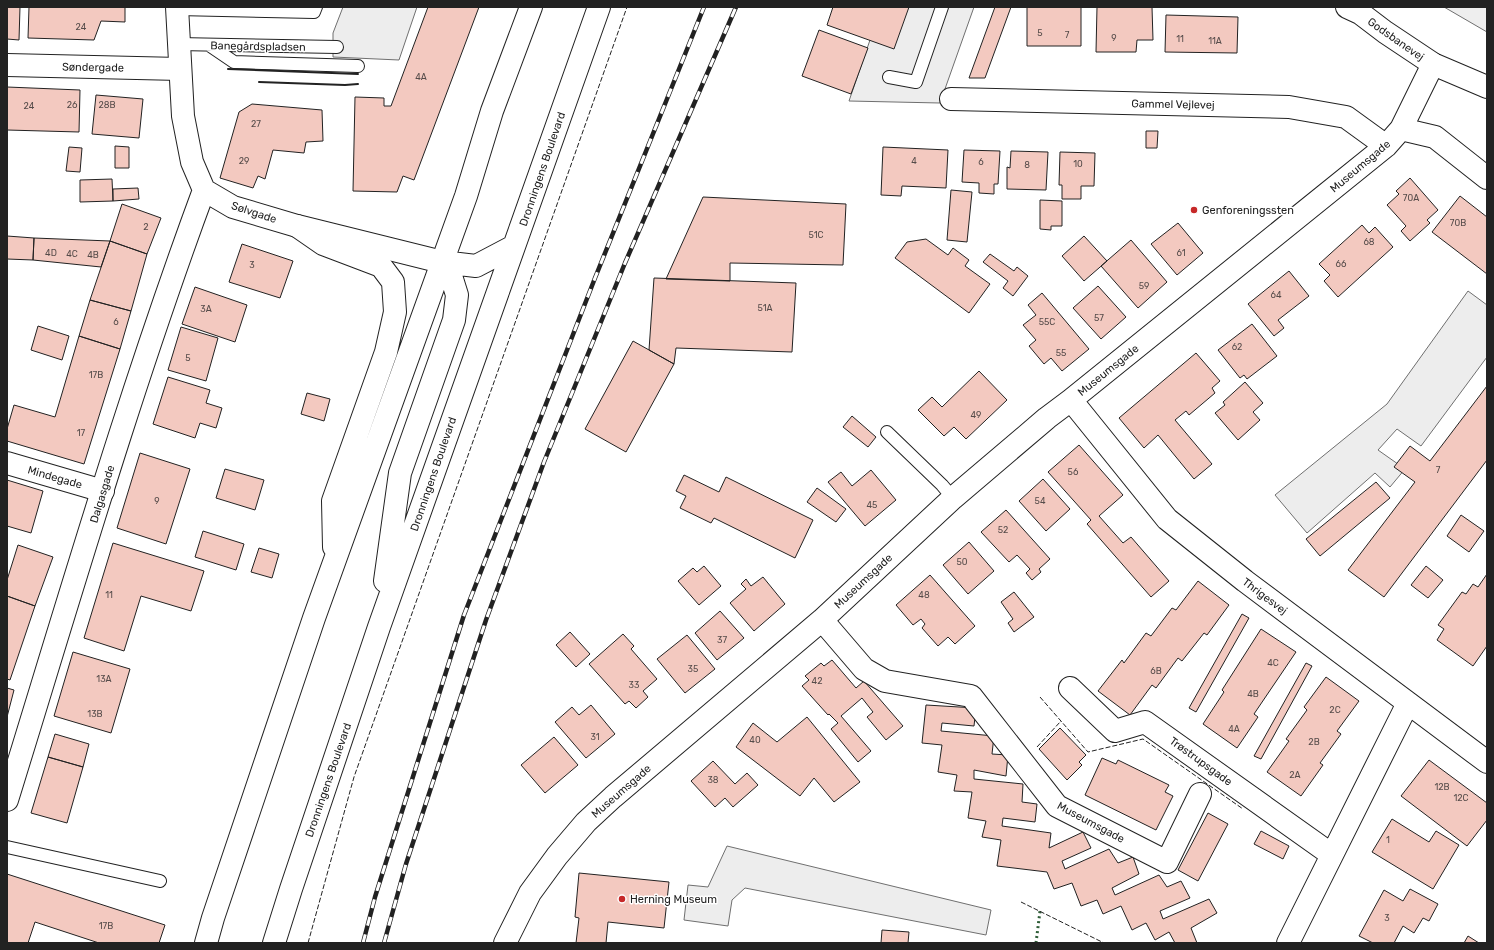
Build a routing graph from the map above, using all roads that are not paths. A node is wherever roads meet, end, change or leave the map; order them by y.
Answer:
1 (316, 7) edge
2 (531, 7) edge
3 (599, 7) edge
4 (942, 7) edge
5 (177, 8) edge
6 (1355, 9) edge
7 (178, 44) junction
8 (209, 45) junction
9 (337, 47) dead end
10 (1433, 64) junction
11 (7, 65) edge
12 (358, 66) dead end
13 (180, 69) junction
14 (889, 78) dead end
15 (1487, 87) edge
16 (951, 99) dead end
17 (1401, 129) junction
18 (1386, 146) junction
19 (1487, 178) edge
20 (204, 190) junction
21 (297, 226) junction
22 (514, 246) junction
23 (442, 262) junction
24 (1071, 400) junction
25 (887, 432) dead end
26 (7, 463) edge
27 (103, 491) junction
28 (953, 498) junction
29 (335, 560) junction
30 (822, 620) junction
31 (379, 627) junction
32 (1070, 688) dead end
33 (1408, 703) junction
34 (1487, 762) edge
35 (1200, 794) dead end
36 (7, 800) edge
37 (7, 847) edge
38 (1332, 855) junction
39 (160, 881) dead end
40 (273, 939) edge
41 (206, 943) edge
42 (505, 943) edge
43 (1288, 943) edge

1 - 5 lane
2 - 23 street
3 - 22 street, Dronningens Boulevard
4 - 14 lane
5 - 7 street
6 - 10 street, Godsbanevej
7 - 8 lane, Banegårdspladsen
7 - 13 street
8 - 9 lane, Banegårdspladsen
8 - 12 lane
10 - 15 street
10 - 17 street, Museumsgade
11 - 13 street, Søndergade
13 - 20 street
16 - 18 street, Gammel Vejlevej
17 - 18 street, Museumsgade
17 - 19 street
18 - 24 street, Museumsgade
20 - 21 street, Sølvgade
20 - 27 street, Dalgasgade
21 - 23 street, Sølvgade
21 - 29 street
22 - 23 street, Sølvgade
22 - 31 street, Dronningens Boulevard
23 - 29 street
23 - 31 street
24 - 28 street, Museumsgade
24 - 33 street, Thrigesvej
25 - 28 lane
26 - 27 street, Mindegade
27 - 36 street, Dalgasgade
28 - 30 street, Museumsgade
29 - 41 street
30 - 35 street, Museumsgade
30 - 42 street, Museumsgade
31 - 40 street, Dronningens Boulevard
32 - 38 street, Trøstrupsgade
33 - 34 street, Thrigesvej
33 - 38 street
37 - 39 lane
38 - 43 street

